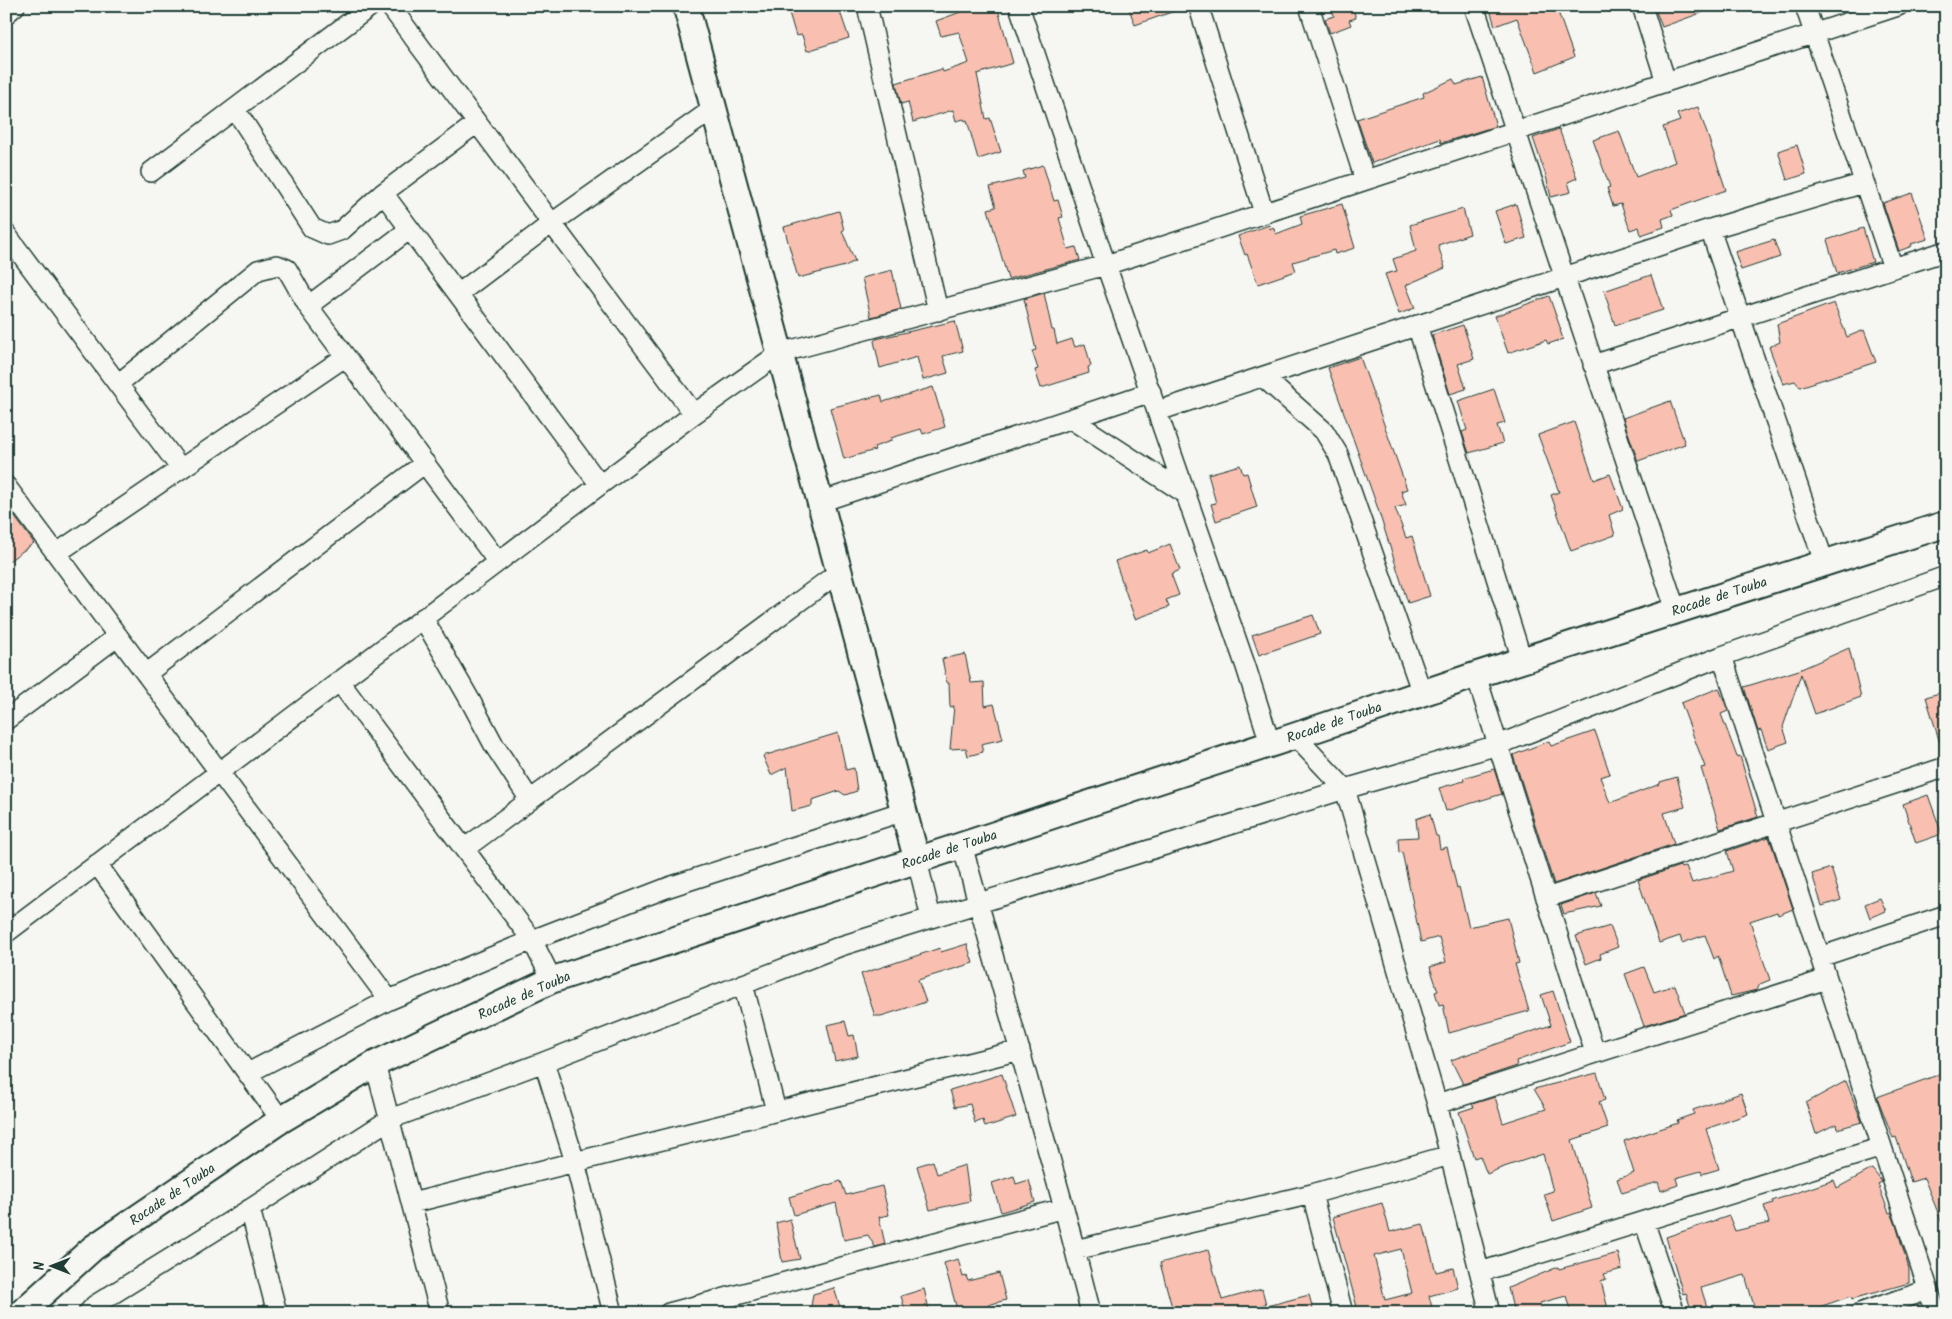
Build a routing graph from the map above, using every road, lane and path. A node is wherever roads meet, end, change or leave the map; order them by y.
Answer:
1 (16, 6) edge
2 (371, 6) edge
3 (390, 6) edge
4 (686, 6) edge
5 (867, 6) edge
6 (1019, 6) edge
7 (1309, 6) edge
8 (1474, 6) edge
9 (1642, 6) edge
10 (1805, 6) edge
11 (1898, 6) edge
12 (1204, 8) edge
13 (6, 14) edge
14 (1814, 33) junction
15 (1666, 82) junction
16 (235, 109) junction
17 (713, 109) junction
18 (477, 123) junction
19 (1516, 131) junction
20 (151, 172) dead end
21 (1365, 180) junction
22 (1864, 183) junction
23 (383, 193) junction
24 (1264, 213) junction
25 (552, 223) junction
26 (410, 229) junction
27 (1710, 229) junction
28 (6, 234) edge
29 (1946, 251) edge
30 (1106, 264) junction
31 (1892, 268) junction
32 (1564, 277) junction
33 (458, 294) junction
34 (308, 306) junction
35 (938, 311) junction
36 (1740, 316) junction
37 (1417, 325) junction
38 (780, 353) junction
39 (345, 357) junction
40 (1593, 365) junction
41 (1263, 377) junction
42 (118, 384) junction
43 (1151, 392) junction
44 (1158, 411) junction
45 (694, 414) junction
46 (1071, 419) junction
47 (424, 464) junction
48 (181, 469) junction
49 (600, 485) junction
50 (6, 486) edge
51 (1186, 494) junction
52 (820, 502) junction
53 (1946, 524) edge
54 (57, 554) junction
55 (498, 562) junction
56 (1824, 562) junction
57 (839, 572) junction
58 (1946, 576) edge
59 (1676, 611) junction
60 (423, 618) junction
61 (118, 636) junction
62 (1722, 656) junction
63 (1522, 660) junction
64 (146, 674) junction
65 (1476, 675) junction
66 (339, 682) junction
67 (1422, 693) junction
68 (6, 720) edge
69 (1296, 736) junction
70 (1270, 744) junction
71 (1498, 745) junction
72 (1946, 767) edge
73 (219, 772) junction
74 (1346, 789) junction
75 (530, 800) junction
76 (904, 811) junction
77 (1776, 824) junction
78 (962, 845) junction
79 (464, 849) junction
80 (917, 860) junction
81 (97, 864) junction
82 (1546, 898) junction
83 (978, 903) junction
84 (1946, 915) edge
85 (931, 918) junction
86 (6, 933) edge
87 (532, 940) junction
88 (1820, 957) junction
89 (1827, 979) junction
90 (552, 980) junction
91 (743, 984) junction
92 (390, 1000) junction
93 (1020, 1050) junction
94 (1595, 1053) junction
95 (544, 1062) junction
96 (375, 1064) junction
97 (248, 1073) junction
98 (1436, 1104) junction
99 (776, 1111) junction
100 (390, 1119) junction
101 (281, 1120) junction
102 (1882, 1147) junction
103 (1450, 1155) junction
104 (575, 1162) junction
105 (1312, 1194) junction
106 (412, 1203) junction
107 (1064, 1208) junction
108 (250, 1209) junction
109 (1644, 1221) junction
110 (1075, 1250) junction
111 (1480, 1272) junction
112 (1928, 1290) junction
113 (93, 1310) edge
114 (21, 1313) edge
115 (277, 1313) edge
116 (440, 1313) edge
117 (613, 1313) edge
118 (669, 1313) edge
119 (1091, 1313) edge
120 (1343, 1313) edge
121 (1490, 1313) edge
122 (1675, 1313) edge
123 (1860, 1313) edge
124 (1936, 1313) edge

1 - 13 street
2 - 16 street
3 - 18 street
4 - 17 main road
5 - 35 street
6 - 30 street
7 - 21 street
8 - 19 street
9 - 15 street
10 - 14 street
11 - 14 street
12 - 24 street
14 - 15 street
14 - 22 street
15 - 19 street
16 - 20 street
16 - 23 street
17 - 25 street
17 - 38 main road
18 - 23 street
18 - 25 street
19 - 21 street
19 - 32 street
21 - 24 street
22 - 27 street
22 - 31 street
23 - 26 street
24 - 30 street
25 - 33 street
25 - 45 street
26 - 33 street
26 - 34 street
27 - 32 street
27 - 36 street
28 - 42 street
29 - 31 street
30 - 35 street
30 - 43 street
31 - 36 street
32 - 37 street
32 - 40 street
33 - 49 street
34 - 39 street
34 - 42 street
35 - 38 street
36 - 40 street
36 - 56 street
37 - 41 street
37 - 63 street
38 - 45 street
38 - 52 main road
39 - 47 street
39 - 48 street
40 - 59 street
41 - 44 street
41 - 67 street
42 - 48 street
43 - 44 street
43 - 46 street
44 - 51 street
45 - 49 street
46 - 51 street
46 - 52 street
47 - 55 street
47 - 64 street
48 - 54 street
49 - 55 street
50 - 54 street
51 - 70 street
52 - 57 main road
53 - 56 main road, Rocade de Touba
54 - 61 street
55 - 60 street
56 - 59 main road, Rocade de Touba
57 - 75 street
57 - 76 main road
58 - 62 street
59 - 63 main road, Rocade de Touba
60 - 66 street
60 - 75 street
61 - 64 street
61 - 68 street
62 - 71 street
62 - 77 street
63 - 65 main road, Rocade de Touba
64 - 73 street
65 - 67 main road, Rocade de Touba
65 - 71 street
66 - 73 street
66 - 79 street
67 - 69 main road, Rocade de Touba
69 - 70 main road, Rocade de Touba
69 - 74 street
70 - 78 main road, Rocade de Touba
71 - 74 street
71 - 82 street
72 - 77 street
73 - 81 street
73 - 92 street
74 - 83 street
74 - 98 street
75 - 79 street
76 - 80 main road
76 - 87 street
77 - 82 street
77 - 88 street
78 - 80 main road, Rocade de Touba
78 - 83 street
79 - 87 street
80 - 85 street
80 - 90 main road, Rocade de Touba
81 - 86 street
81 - 97 street
82 - 94 street
83 - 85 street
83 - 93 street
84 - 88 street
85 - 91 street
87 - 90 street
87 - 92 street
88 - 89 street
89 - 94 street
89 - 102 street
90 - 96 main road, Rocade de Touba
91 - 95 street
91 - 99 street
92 - 97 street
93 - 99 street
93 - 107 street
94 - 98 street
95 - 100 street
95 - 104 street
96 - 100 street
96 - 101 main road, Rocade de Touba
97 - 101 street
98 - 103 street
99 - 104 street
100 - 106 street
100 - 108 street
101 - 114 main road, Rocade de Touba
102 - 109 street
102 - 112 street
103 - 105 street
103 - 111 street
104 - 106 street
104 - 117 street
105 - 110 street
105 - 120 street
106 - 116 street
107 - 110 street
107 - 118 street
108 - 113 street
108 - 115 street
109 - 111 street
109 - 122 street
110 - 119 street
111 - 121 street
112 - 123 street
112 - 124 street

